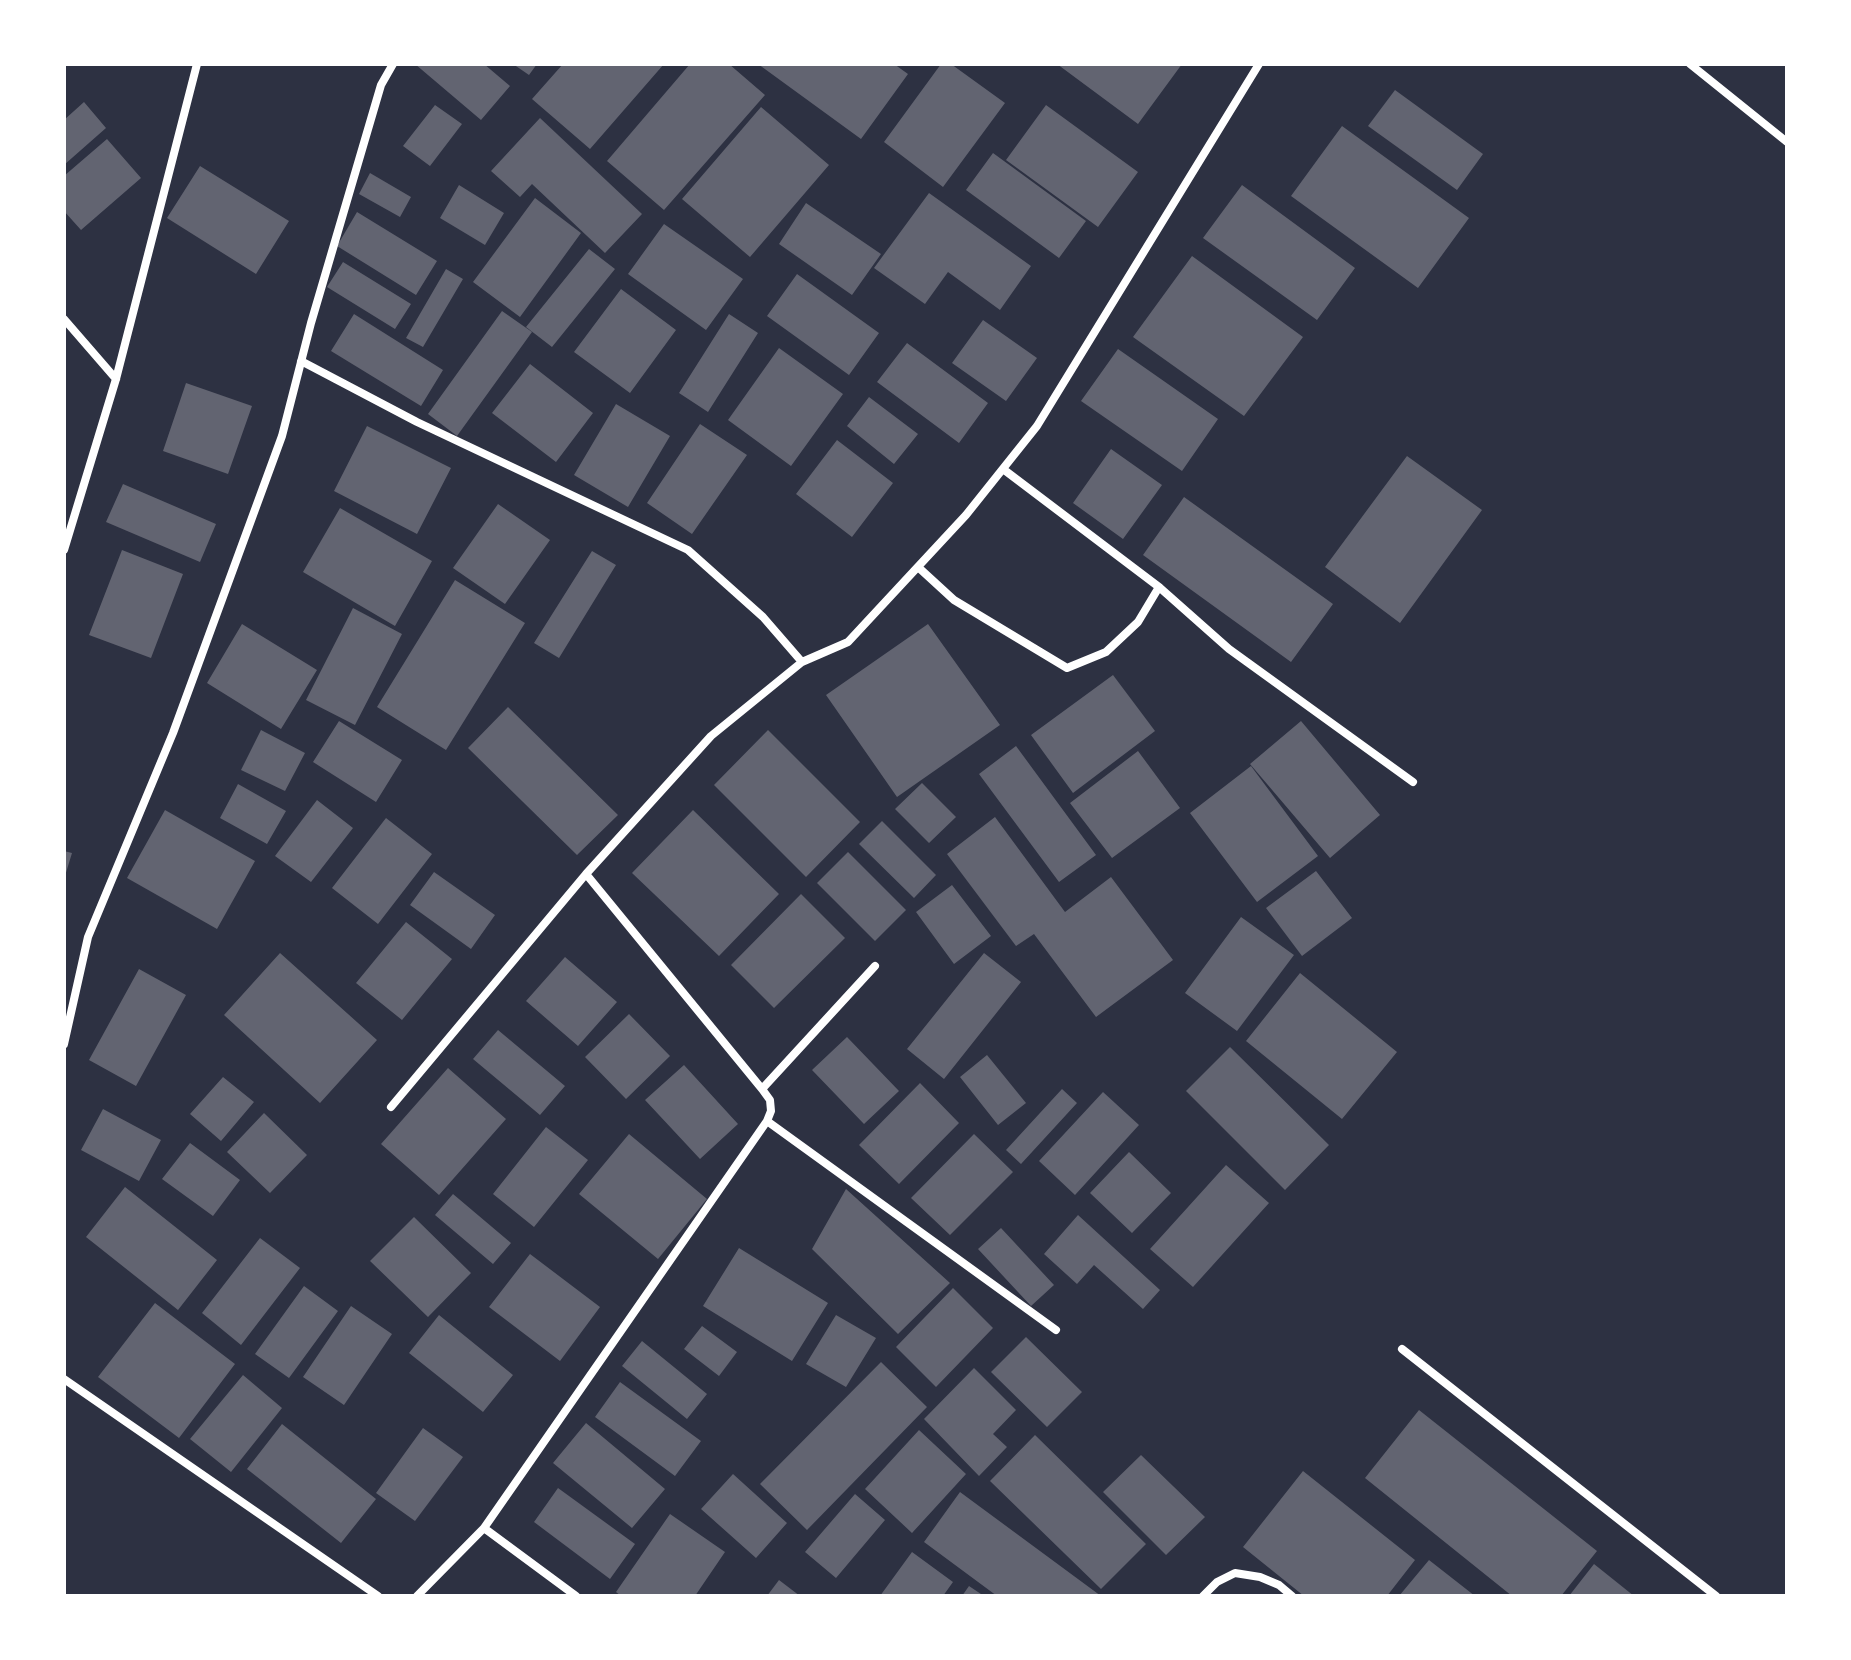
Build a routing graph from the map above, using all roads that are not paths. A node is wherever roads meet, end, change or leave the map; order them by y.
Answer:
1 (197, 64) edge
2 (393, 64) edge
3 (1259, 64) edge
4 (1690, 64) edge
5 (1787, 142) edge
6 (64, 319) edge
7 (301, 361) junction
8 (116, 379) junction
9 (1003, 469) junction
10 (64, 550) edge
11 (918, 567) junction
12 (1159, 587) junction
13 (802, 662) junction
14 (1413, 782) dead end
15 (586, 874) junction
16 (875, 966) dead end
17 (64, 1044) edge
18 (762, 1089) junction
19 (391, 1107) dead end
20 (767, 1121) junction
21 (1056, 1330) dead end
22 (1402, 1349) dead end
23 (64, 1379) edge
24 (484, 1528) junction
25 (378, 1596) edge
26 (417, 1596) edge
27 (576, 1596) edge
28 (1203, 1596) edge
29 (1292, 1596) edge
30 (1716, 1596) edge

1 - 8 street
2 - 7 street
3 - 9 street
4 - 5 street
6 - 8 street
7 - 13 street
7 - 17 street
8 - 10 street
9 - 11 street
9 - 12 street
11 - 12 street
11 - 13 street
12 - 14 street
13 - 15 street
15 - 18 street
15 - 19 street
16 - 18 street
18 - 20 street
20 - 21 street
20 - 24 street
22 - 30 street
23 - 25 street
24 - 26 street
24 - 27 street
28 - 29 street

